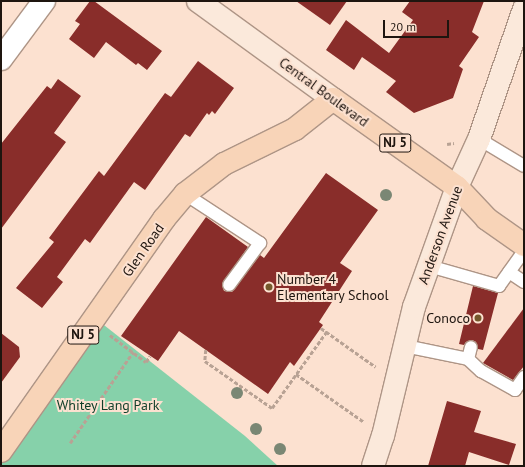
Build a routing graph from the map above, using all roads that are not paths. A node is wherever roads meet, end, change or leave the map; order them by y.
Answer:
1 (44, 1) edge
2 (198, 1) edge
3 (524, 10) edge
4 (1, 59) edge
5 (333, 99) junction
6 (479, 138) junction
7 (524, 166) edge
8 (457, 187) junction
9 (185, 194) junction
10 (524, 245) edge
11 (524, 251) edge
12 (429, 266) junction
13 (509, 272) junction
14 (524, 282) edge
15 (228, 286) dead end
16 (405, 346) junction
17 (524, 377) edge
18 (1, 451) edge
19 (373, 466) edge

1 - 4 street
2 - 5 main road, Central Boulevard
3 - 6 main road, Anderson Avenue
5 - 8 main road, Central Boulevard / NJ 5
5 - 9 main road, Glen Road / NJ 5
6 - 7 lane
6 - 8 main road, Anderson Avenue
8 - 10 main road, Central Boulevard / NJ 5
8 - 12 main road, Anderson Avenue
9 - 15 lane
9 - 18 main road, Glen Road / NJ 5
11 - 13 lane
12 - 13 lane
12 - 16 main road, Anderson Avenue
13 - 14 lane
16 - 17 lane
16 - 19 main road, Anderson Avenue

